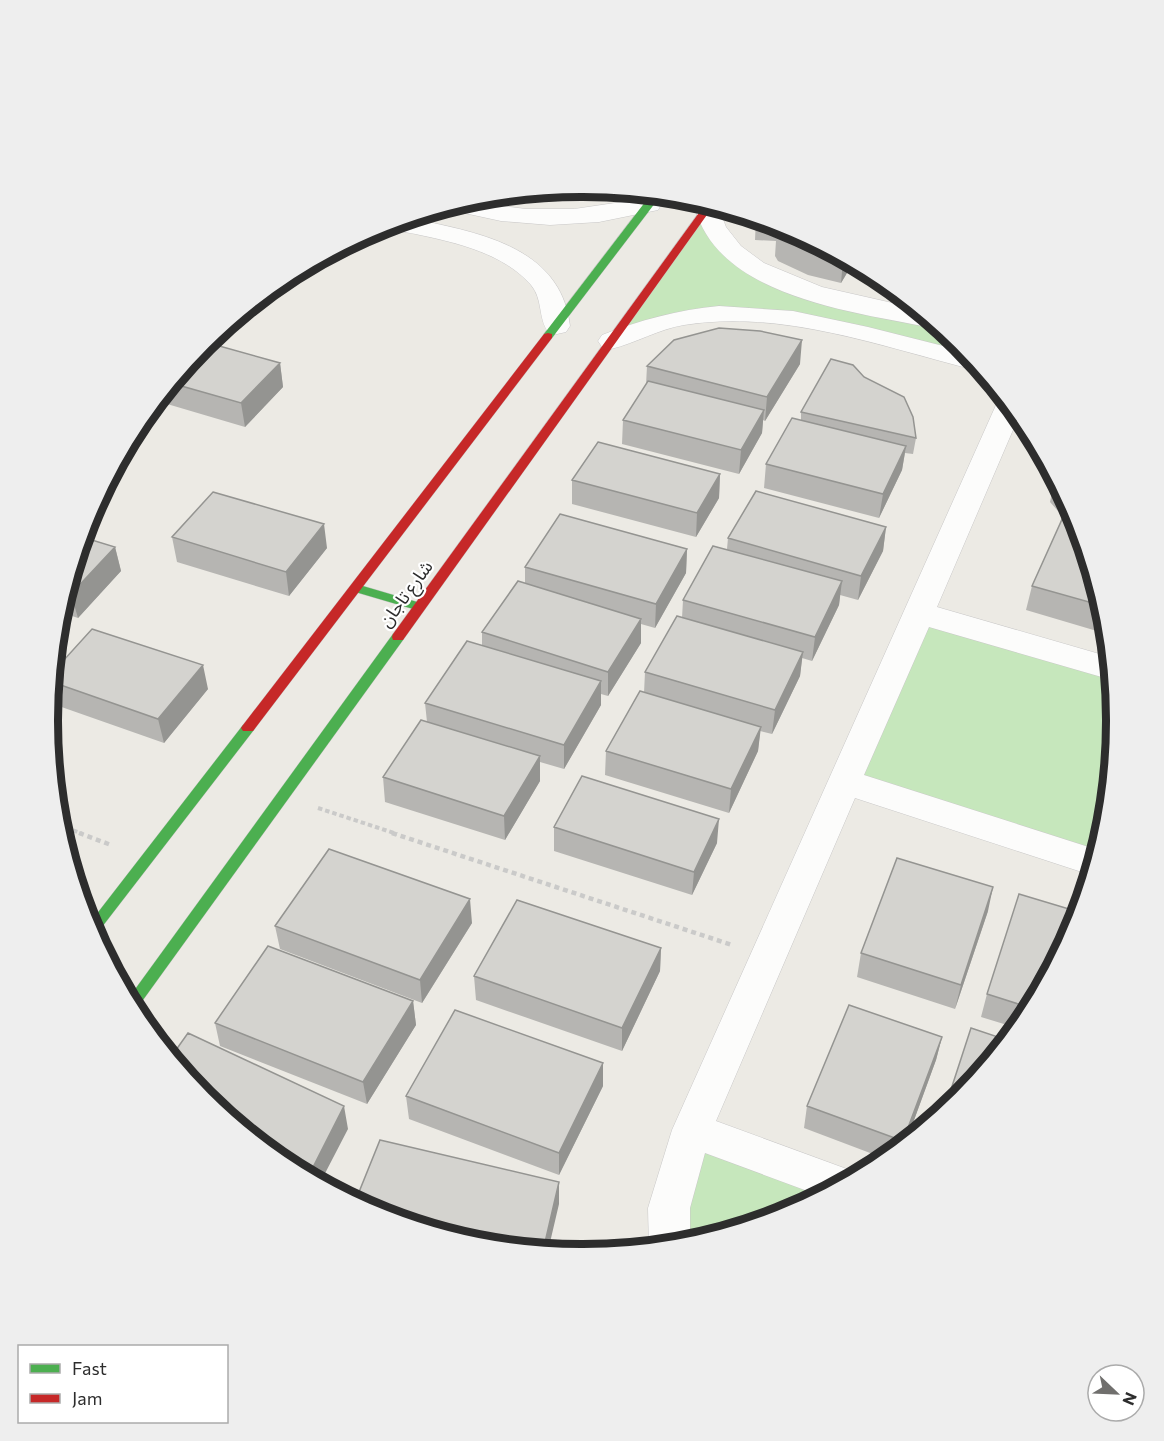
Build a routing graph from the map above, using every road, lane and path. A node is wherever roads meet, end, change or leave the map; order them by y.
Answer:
1 (650, 201) edge
2 (652, 201) edge
3 (471, 209) edge
4 (704, 212) edge
5 (710, 213) edge
6 (411, 226) edge
7 (914, 316) edge
8 (557, 326) junction
9 (611, 341) junction
10 (960, 359) edge
11 (1006, 414) edge
12 (356, 588) junction
13 (420, 607) junction
14 (919, 614) junction
15 (1102, 667) edge
16 (845, 782) junction
17 (283, 796) junction
18 (70, 830) edge
19 (150, 859) junction
20 (1087, 860) edge
21 (99, 923) edge
22 (768, 957) junction
23 (138, 997) edge
24 (692, 1130) junction
25 (831, 1181) edge
26 (669, 1237) edge

1 - 3 street
2 - 8 street
4 - 9 street, شارع تاجان
5 - 7 street
6 - 8 street
8 - 12 street
9 - 10 street
9 - 13 street, شارع تاجان
11 - 14 street
12 - 13 street
12 - 19 street
13 - 17 street, شارع تاجان
14 - 15 street
14 - 16 street
16 - 20 street
16 - 22 street
17 - 22 path
17 - 23 street, شارع تاجان
18 - 19 path
19 - 21 street
22 - 24 street
24 - 25 street
24 - 26 street

